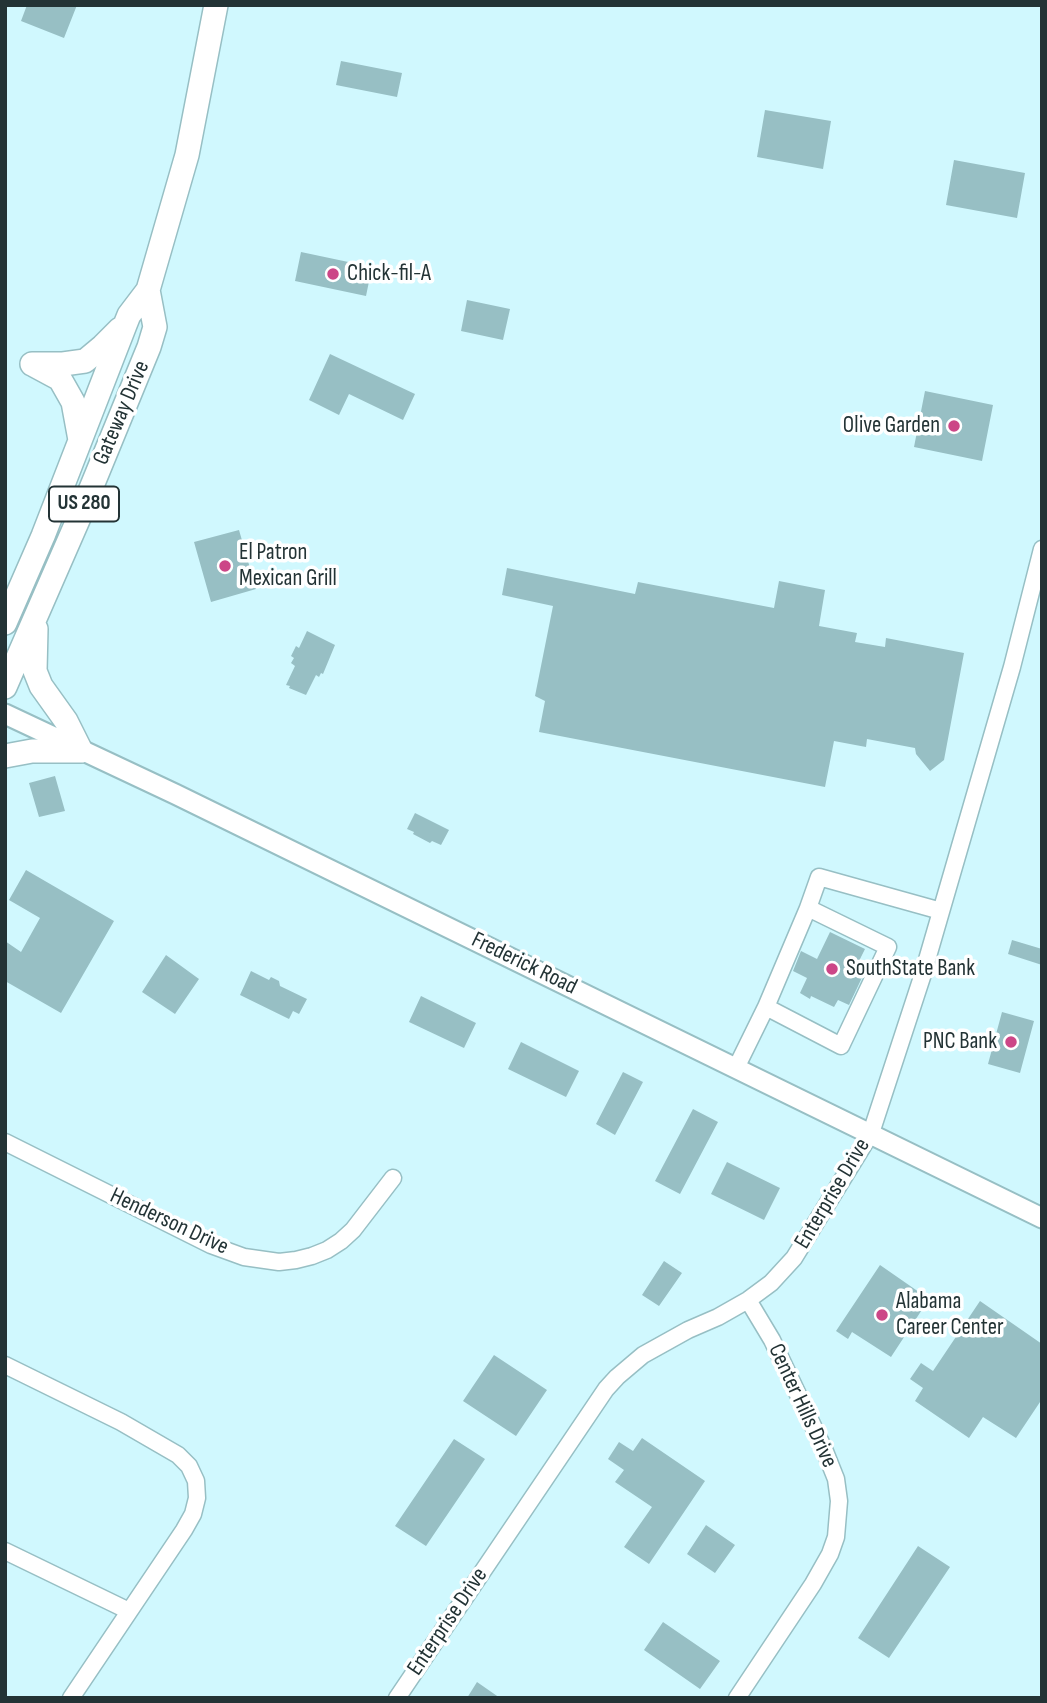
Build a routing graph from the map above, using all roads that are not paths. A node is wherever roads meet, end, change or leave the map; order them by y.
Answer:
1 (216, 5) edge
2 (148, 290) junction
3 (125, 325) junction
4 (80, 440) junction
5 (1042, 549) edge
6 (11, 603) edge
7 (38, 612) junction
8 (5, 623) edge
9 (5, 687) edge
10 (5, 714) edge
11 (81, 751) junction
12 (5, 756) edge
13 (808, 908) junction
14 (941, 911) junction
15 (766, 1007) junction
16 (736, 1068) junction
17 (870, 1133) junction
18 (5, 1142) edge
19 (393, 1178) dead end
20 (1042, 1218) edge
21 (748, 1300) junction
22 (5, 1365) edge
23 (5, 1551) edge
24 (129, 1611) junction
25 (71, 1698) edge
26 (397, 1698) edge
27 (737, 1698) edge

1 - 2 highway, Gateway Drive / US 280
2 - 3 highway, Gateway Drive / US 280
2 - 7 highway, Gateway Drive / US 280
3 - 4 highway, Gateway Drive / US 280
3 - 4 highway
4 - 6 highway, Gateway Drive / US 280
5 - 14 street, Enterprise Drive
6 - 8 highway, Gateway Drive / US 280
7 - 9 highway, Gateway Drive / US 280
7 - 11 highway
10 - 11 main road, Frederick Road
11 - 12 highway
11 - 16 main road, Frederick Road
13 - 14 street
13 - 15 street
13 - 15 street
14 - 17 street, Enterprise Drive
15 - 16 street
16 - 17 main road, Frederick Road
17 - 20 main road, Frederick Road
17 - 21 street, Enterprise Drive
18 - 19 street, Henderson Drive
21 - 26 street, Enterprise Drive
21 - 27 street, Center Hills Drive
22 - 24 street
23 - 24 street
24 - 25 street

